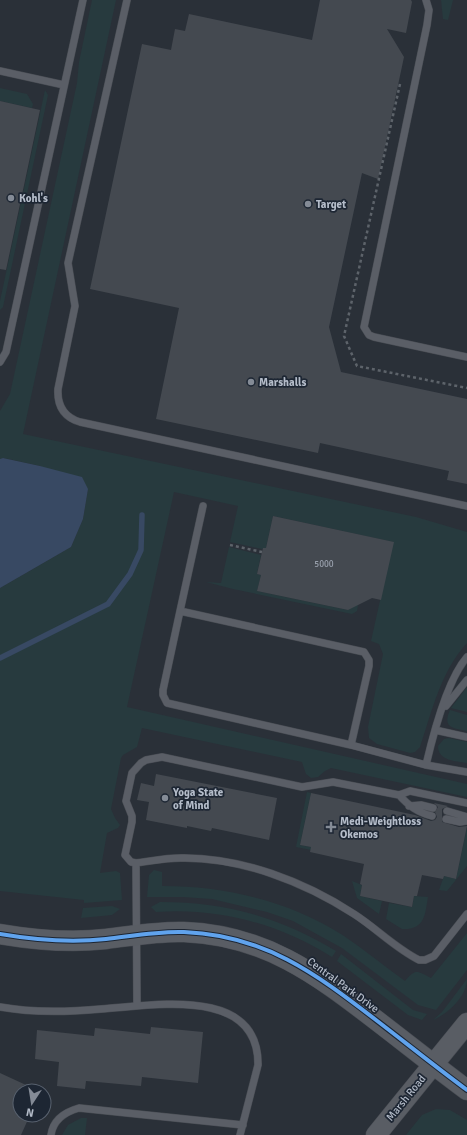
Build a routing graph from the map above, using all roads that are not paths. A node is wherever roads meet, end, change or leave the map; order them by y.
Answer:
1 (83, 0) edge
2 (127, 0) edge
3 (426, 0) edge
4 (0, 71) edge
5 (64, 85) junction
6 (467, 357) edge
7 (0, 362) edge
8 (203, 506) dead end
9 (467, 506) edge
10 (180, 611) junction
11 (467, 657) edge
12 (467, 680) edge
13 (442, 711) junction
14 (435, 730) junction
15 (467, 737) edge
16 (351, 745) junction
17 (426, 765) junction
18 (467, 772) edge
19 (399, 795) junction
20 (467, 803) edge
21 (409, 806) junction
22 (433, 808) dead end
23 (447, 811) dead end
24 (432, 816) dead end
25 (467, 817) edge
26 (446, 818) dead end
27 (467, 821) edge
28 (136, 863) junction
29 (467, 914) edge
30 (0, 934) edge
31 (135, 935) junction
32 (137, 1005) junction
33 (0, 1007) edge
34 (467, 1023) edge
35 (433, 1065) junction
36 (467, 1090) edge
37 (243, 1124) junction
38 (51, 1135) edge
39 (240, 1135) edge
40 (376, 1135) edge

1 - 5 lane
2 - 9 lane
3 - 6 lane
4 - 5 lane
5 - 7 lane
8 - 10 lane
10 - 16 lane
10 - 16 lane
11 - 13 lane
12 - 13 lane
13 - 14 lane
14 - 15 lane
14 - 17 lane
16 - 17 lane
17 - 18 lane
19 - 20 lane
19 - 21 lane
19 - 28 lane
21 - 22 lane
21 - 24 lane
23 - 25 lane
26 - 27 lane
28 - 29 lane
28 - 31 lane
30 - 31 street, Central Park Drive
31 - 32 lane
31 - 35 street, Central Park Drive
32 - 33 lane
32 - 37 lane
34 - 35 street, Marsh Road
35 - 36 street, Central Park Drive
35 - 40 street, Marsh Road
37 - 38 lane
37 - 39 lane

